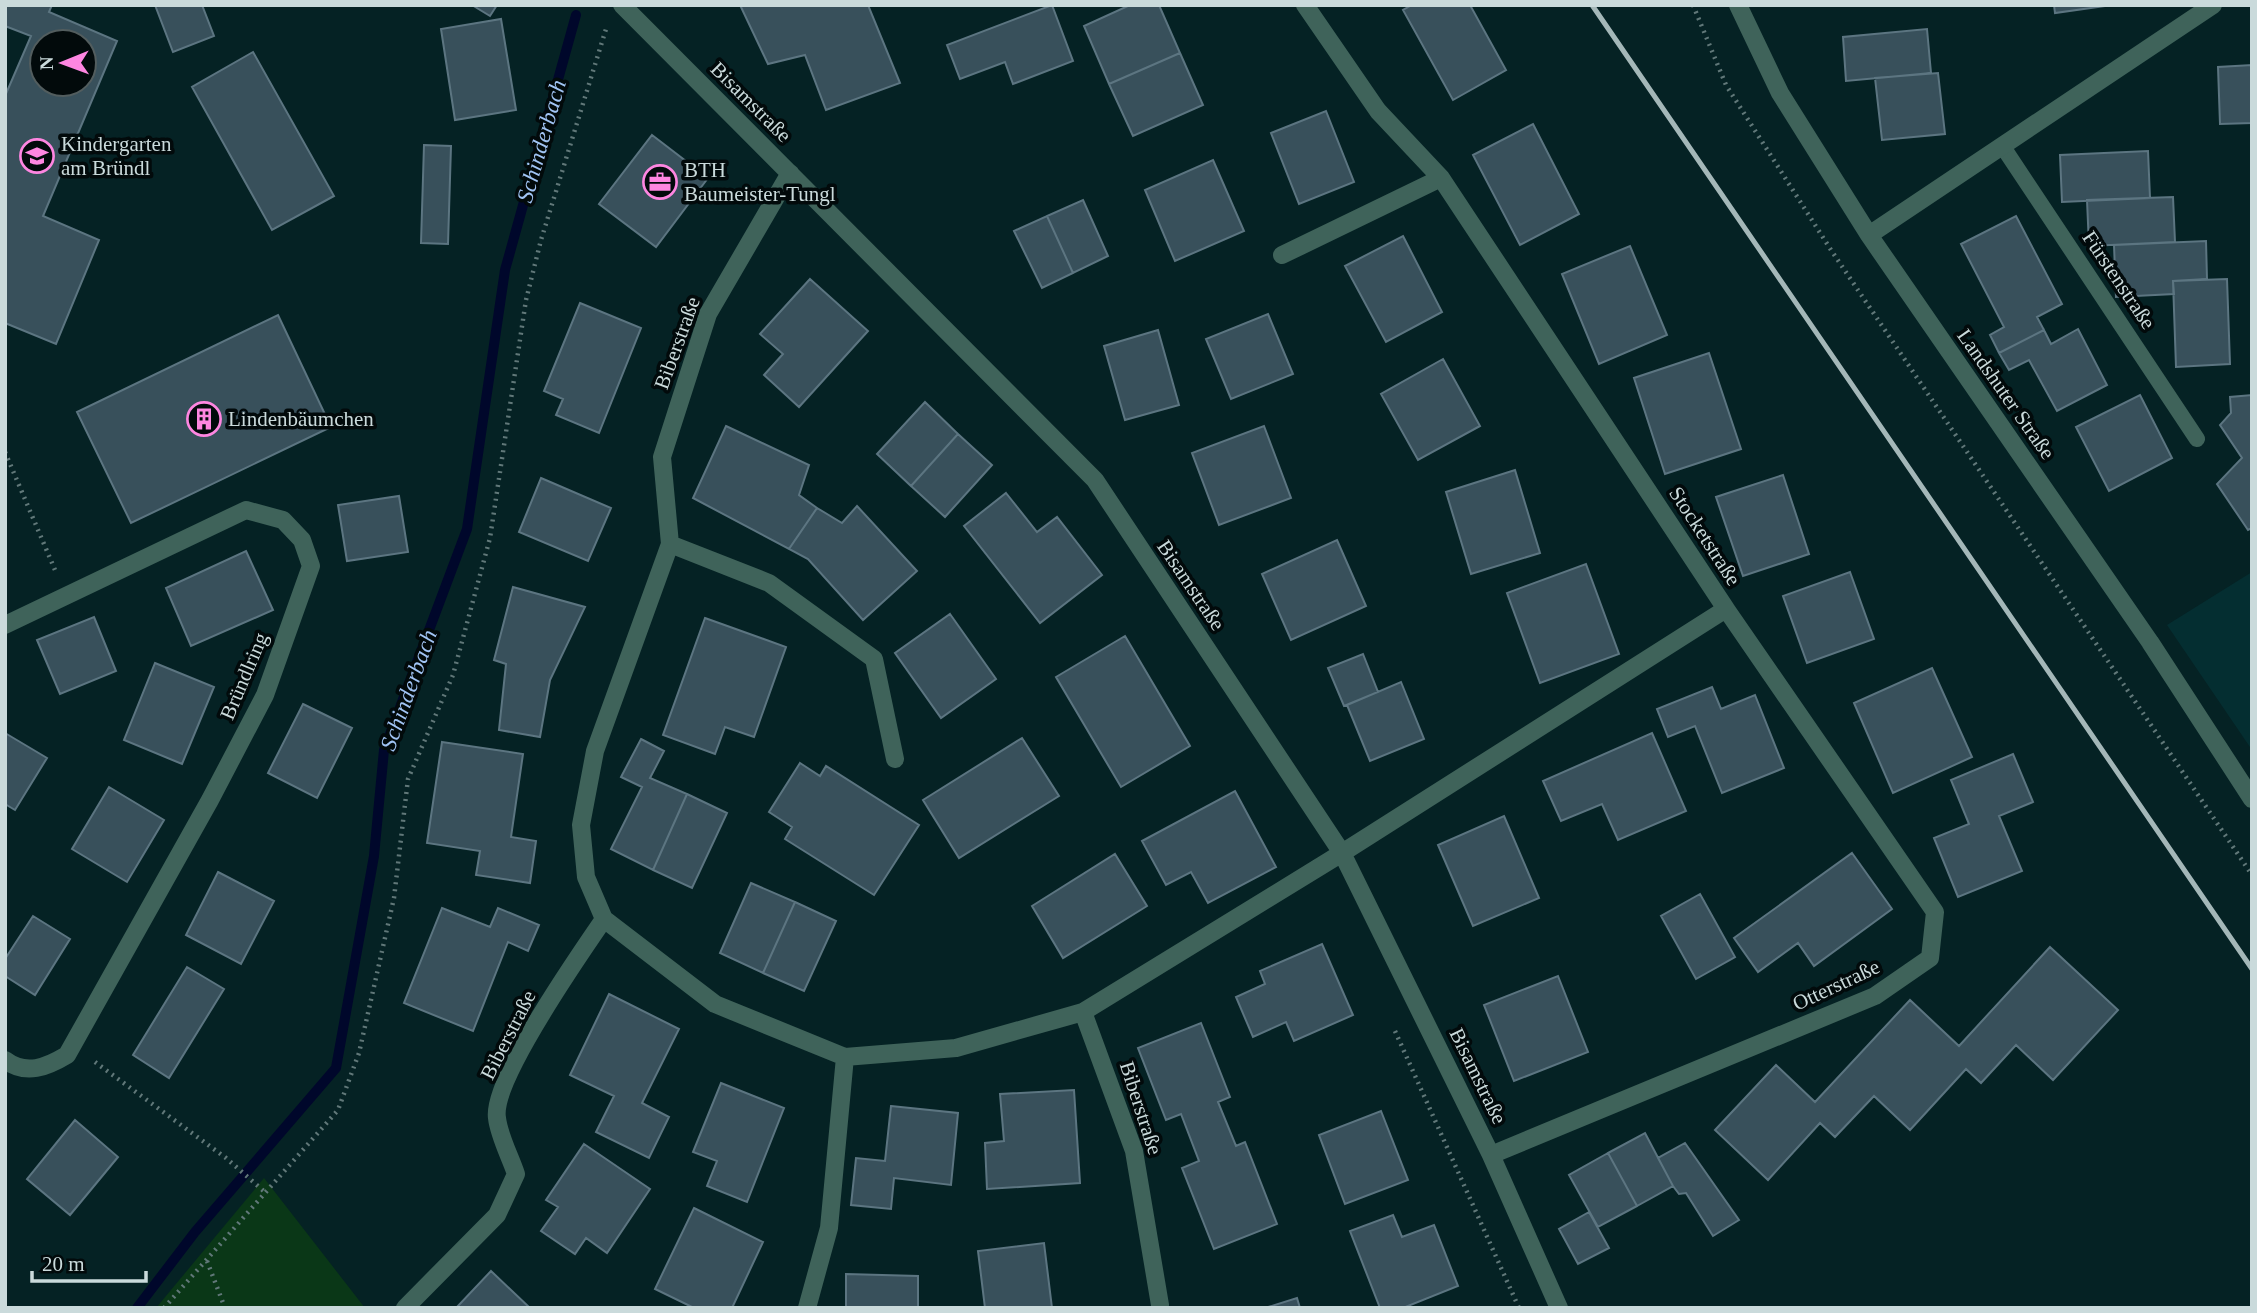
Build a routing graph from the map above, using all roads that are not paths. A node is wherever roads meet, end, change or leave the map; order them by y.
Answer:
1 (622, 5) edge
2 (1305, 5) edge
3 (1738, 5) edge
4 (2213, 5) edge
5 (2003, 147) junction
6 (790, 173) junction
7 (1441, 178) junction
8 (1869, 235) junction
9 (1282, 255) dead end
10 (2197, 439) dead end
11 (670, 544) junction
12 (1726, 609) junction
13 (5, 625) edge
14 (895, 759) dead end
15 (2252, 799) edge
16 (1342, 853) junction
17 (604, 919) junction
18 (1083, 1012) junction
19 (845, 1057) junction
20 (5, 1060) edge
21 (1491, 1155) junction
22 (1160, 1305) dead end
23 (405, 1308) edge
24 (807, 1308) edge
25 (1559, 1308) edge

1 - 6 street, Bisamstraße
2 - 7 street, Stocketstraße
3 - 8 street, Landshuter Straße
4 - 5 street
5 - 8 street
5 - 10 lane, Fürstenstraße
6 - 11 street, Biberstraße
6 - 16 street, Bisamstraße
7 - 9 street
7 - 12 street, Stocketstraße
8 - 15 street, Landshuter Straße
11 - 14 street
11 - 17 street, Biberstraße
12 - 16 street, Stocketstraße
12 - 21 street, Otterstraße
13 - 20 street, Bründlring
16 - 18 street, Biberstraße
16 - 21 street, Bisamstraße
17 - 19 street, Biberstraße
17 - 23 street, Biberstraße
18 - 19 street, Biberstraße
18 - 22 street, Biberstraße
19 - 24 street
21 - 25 street, Bisamstraße

